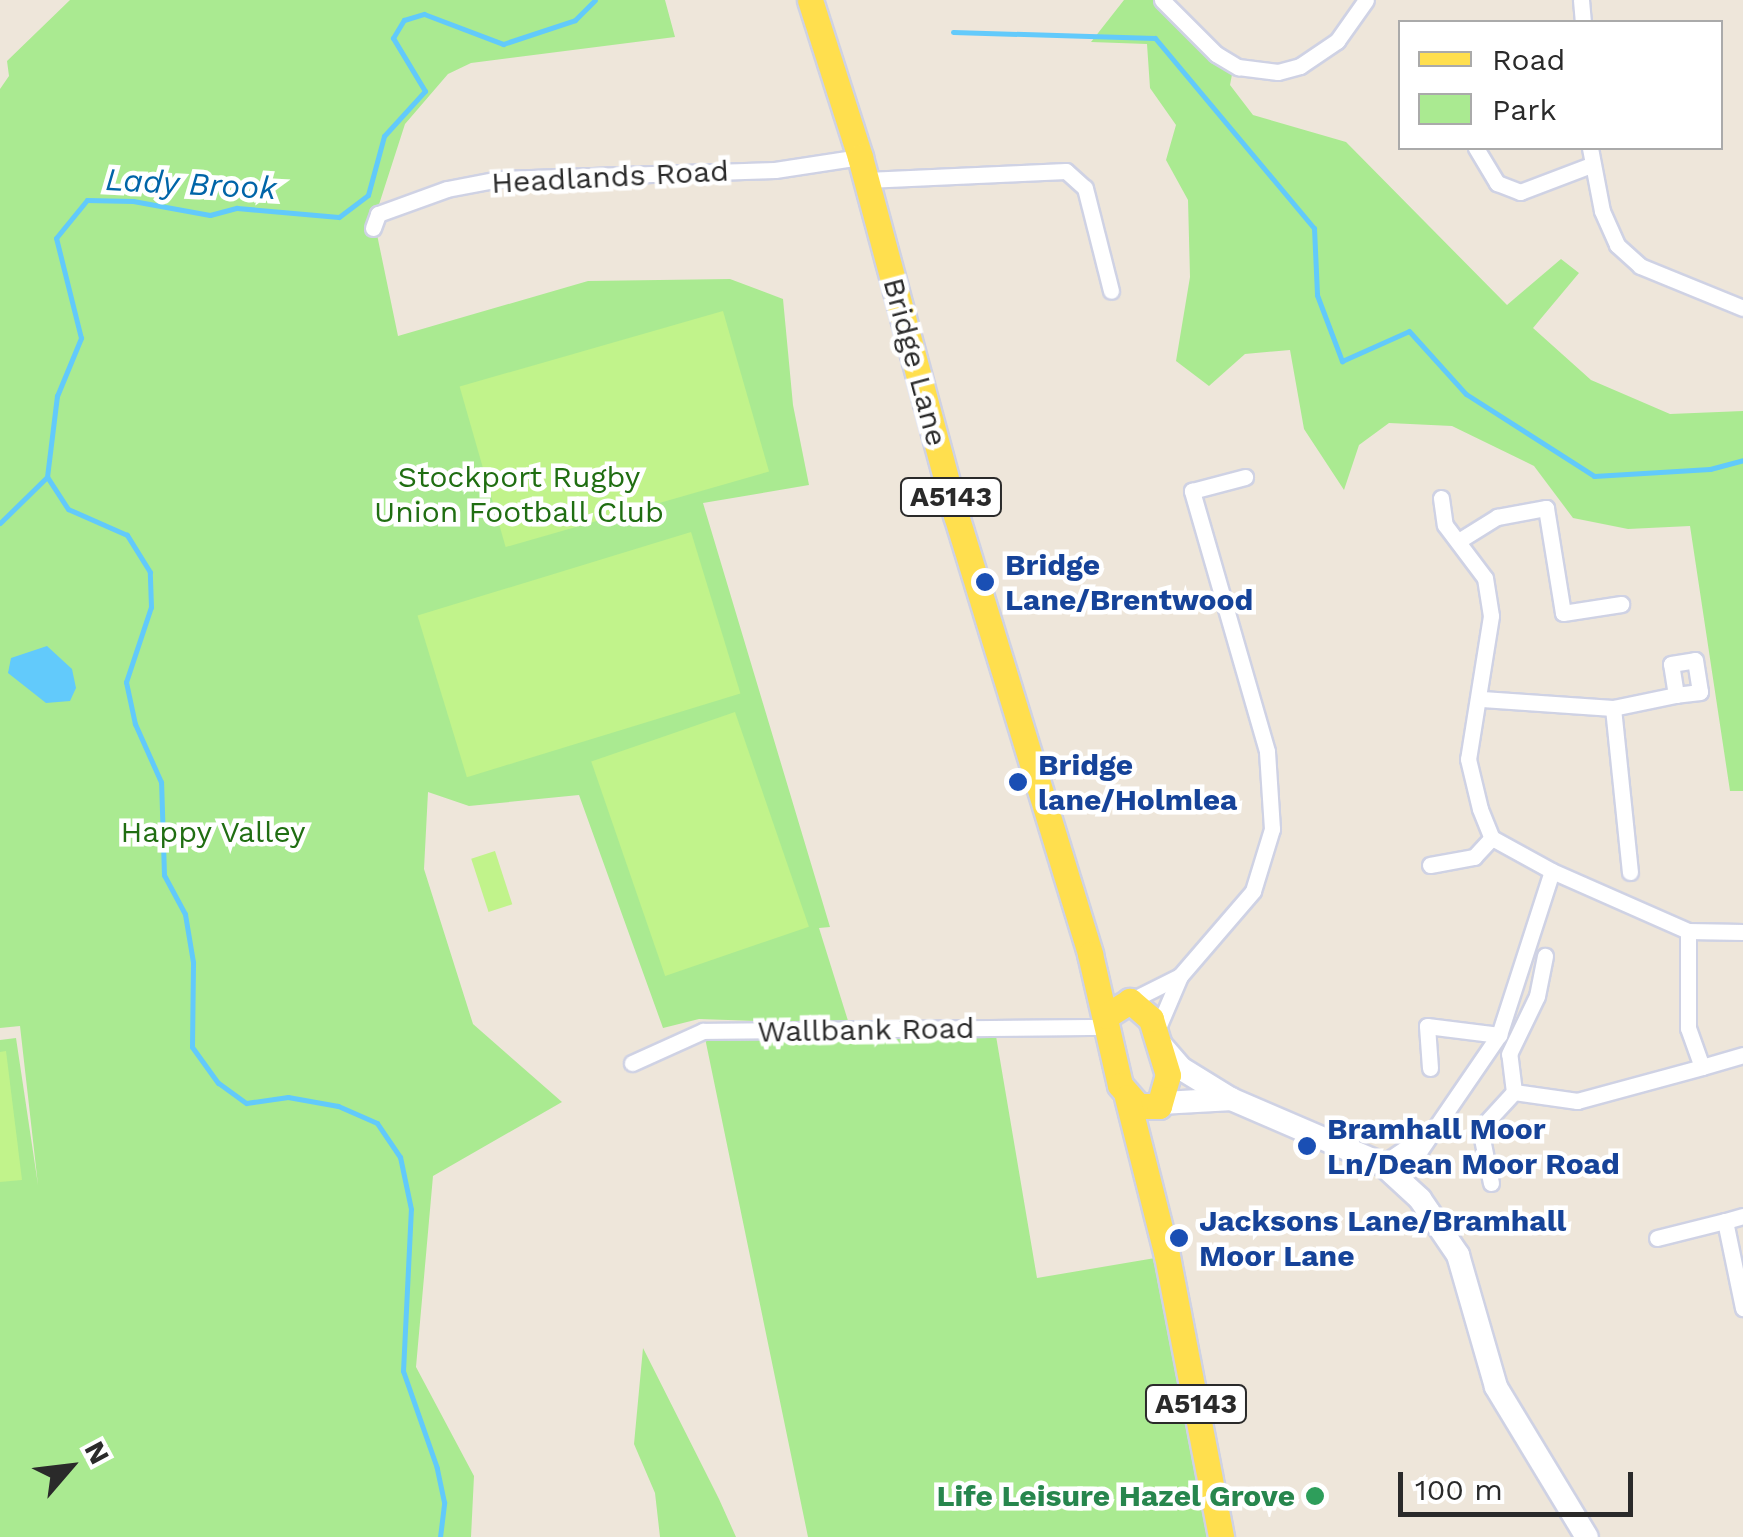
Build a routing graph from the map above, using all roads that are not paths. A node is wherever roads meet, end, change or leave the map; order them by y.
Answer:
1 (810, 0) edge
2 (1162, 0) edge
3 (1366, 0) edge
4 (1477, 150) edge
5 (1590, 150) edge
6 (1591, 165) junction
7 (863, 168) junction
8 (373, 228) dead end
9 (1111, 291) dead end
10 (1743, 308) edge
11 (1246, 477) dead end
12 (1441, 498) dead end
13 (1460, 540) junction
14 (1622, 604) dead end
15 (1676, 695) dead end
16 (1482, 698) junction
17 (1613, 708) junction
18 (1492, 838) junction
19 (1430, 865) dead end
20 (1552, 871) junction
21 (1630, 872) dead end
22 (1688, 931) junction
23 (1743, 932) edge
24 (1545, 956) dead end
25 (1180, 976) junction
26 (1117, 1011) junction
27 (1499, 1035) junction
28 (1158, 1039) junction
29 (1743, 1055) edge
30 (632, 1064) dead end
31 (1702, 1067) junction
32 (1430, 1068) dead end
33 (1514, 1092) junction
34 (1127, 1097) junction
35 (1230, 1098) junction
36 (1160, 1105) junction
37 (1432, 1130) junction
38 (1382, 1164) junction
39 (1402, 1178) junction
40 (1490, 1183) dead end
41 (1743, 1216) edge
42 (1725, 1222) junction
43 (1657, 1238) dead end
44 (1170, 1270) junction
45 (1743, 1308) edge
46 (1221, 1537) edge
47 (1587, 1537) edge

1 - 7 main road, Bridge Lane / A5143
2 - 3 street
4 - 6 street
5 - 6 street
6 - 10 street
7 - 8 street, Headlands Road
7 - 9 street
7 - 26 main road, Bridge Lane / A5143
11 - 25 street
12 - 13 street
13 - 14 street
13 - 16 street
15 - 17 street
16 - 17 street
16 - 18 street
17 - 21 street
18 - 19 street
18 - 20 street
20 - 22 street
20 - 27 street
22 - 23 street
22 - 31 street
24 - 33 street
25 - 26 street
25 - 28 street
26 - 28 main road
26 - 30 street, Wallbank Road
26 - 34 main road, Bridge Lane
27 - 32 street
27 - 37 street
28 - 35 street
28 - 36 main road
29 - 31 street
31 - 33 street
33 - 40 street
34 - 36 main road
34 - 44 main road, A5143
35 - 36 street
35 - 38 street
36 - 44 main road, A5143
37 - 38 street
37 - 39 street
38 - 39 street
39 - 47 street
41 - 42 street
42 - 43 street
42 - 45 street
44 - 46 main road, A5143

